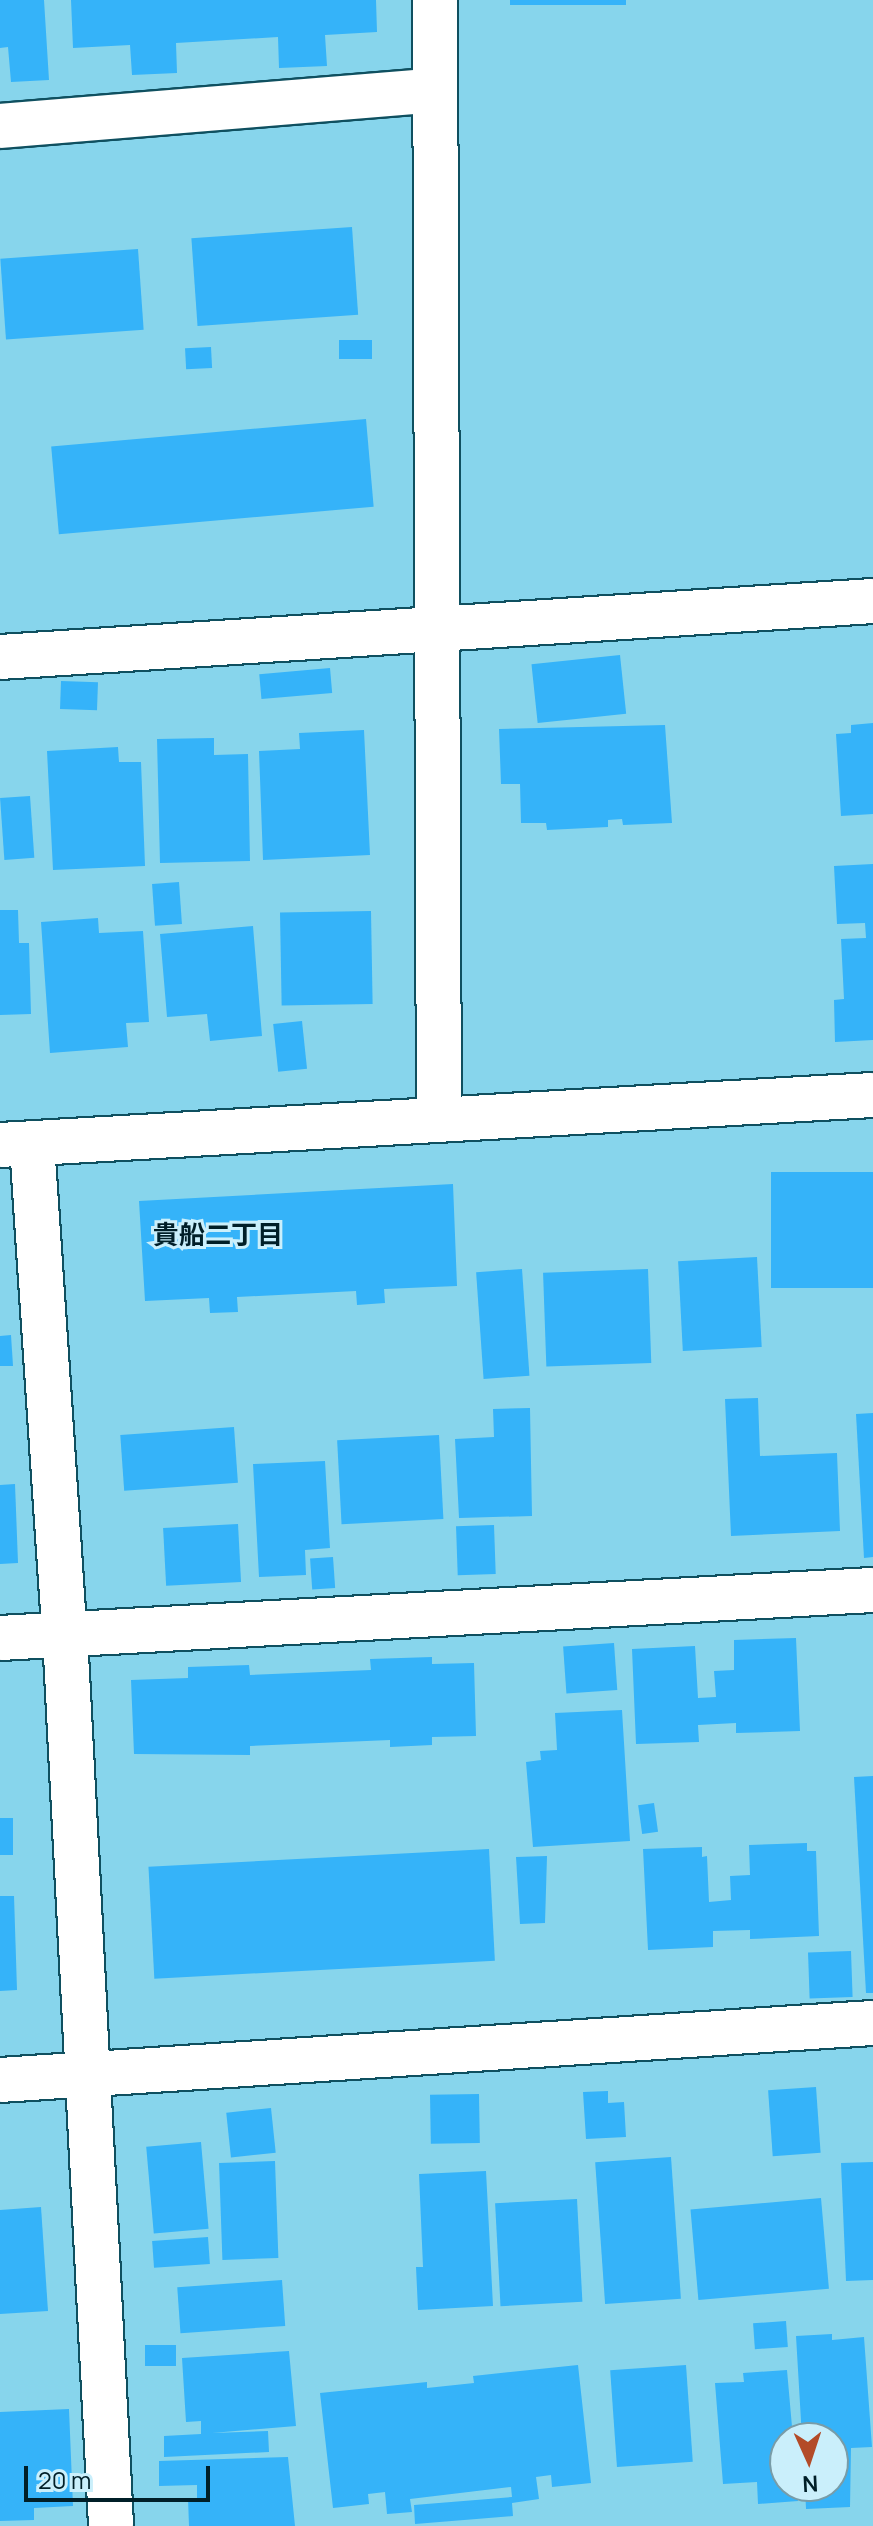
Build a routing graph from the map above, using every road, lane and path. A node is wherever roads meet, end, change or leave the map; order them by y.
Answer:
1 (435, 0) edge
2 (434, 90) junction
3 (0, 126) edge
4 (873, 601) edge
5 (433, 627) junction
6 (0, 657) edge
7 (873, 1095) edge
8 (439, 1120) junction
9 (16, 1144) edge
10 (873, 1590) edge
11 (65, 1635) junction
12 (0, 1638) edge
13 (873, 2023) edge
14 (85, 2074) junction
15 (0, 2080) edge
16 (111, 2526) edge

1 - 2 street
2 - 3 street
2 - 5 street
4 - 5 street
5 - 6 street
5 - 8 street
7 - 8 street
8 - 9 street
9 - 11 street
10 - 11 street
11 - 12 street
11 - 14 street
13 - 14 street
14 - 15 street
14 - 16 street

